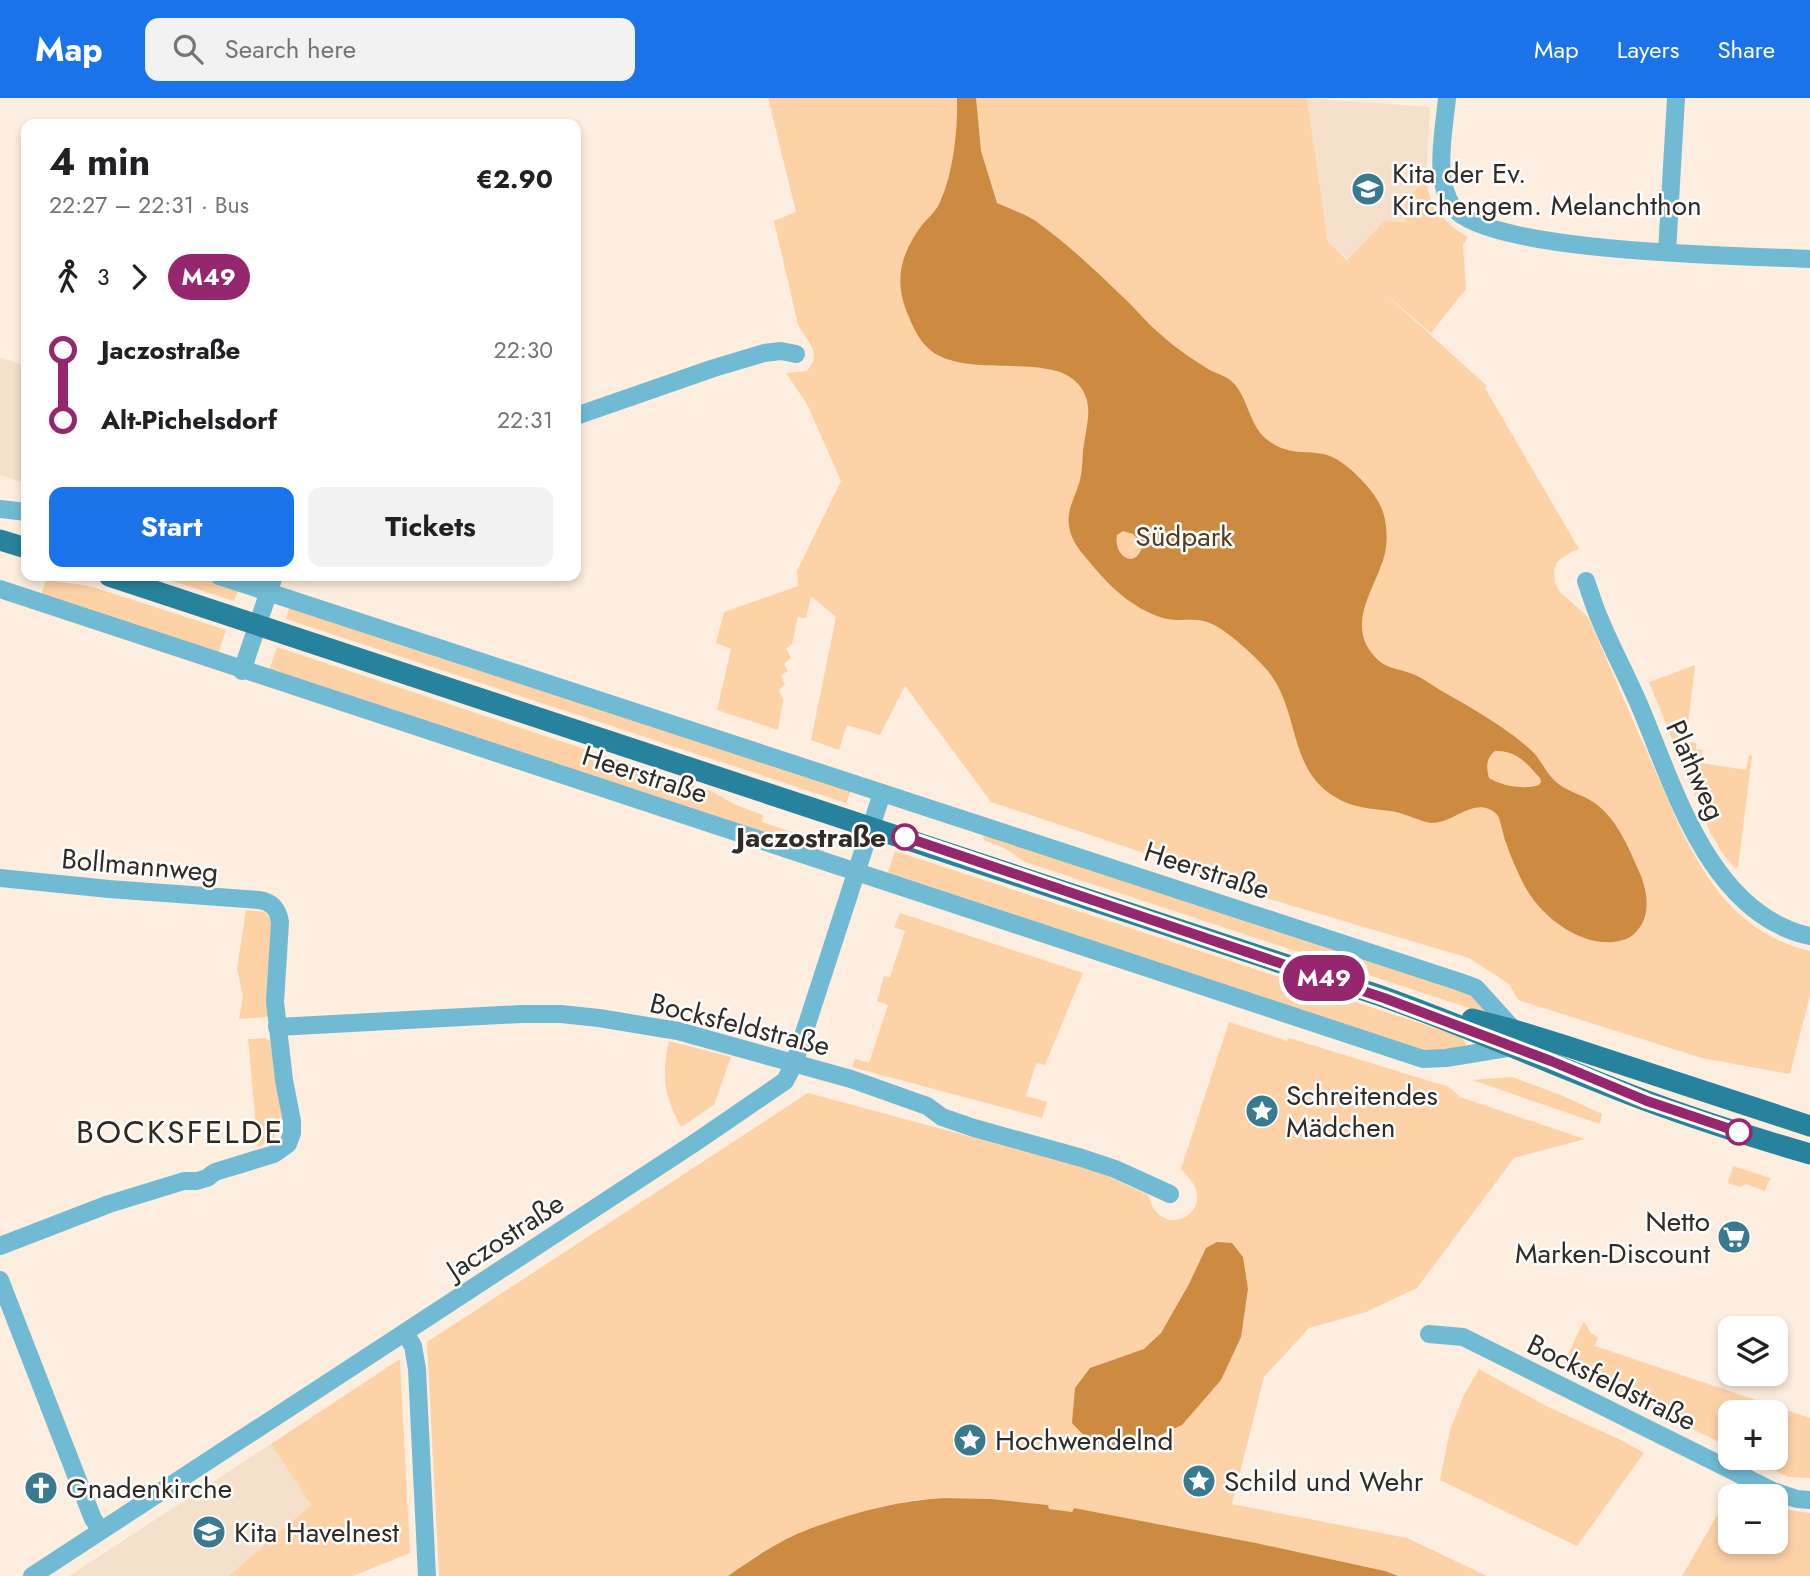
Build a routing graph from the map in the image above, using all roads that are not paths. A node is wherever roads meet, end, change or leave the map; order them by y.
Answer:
1 (1447, 98) edge
2 (1676, 98) edge
3 (1667, 252) junction
4 (1810, 259) edge
5 (796, 354) dead end
6 (581, 414) edge
7 (0, 509) edge
8 (21, 511) edge
9 (0, 540) edge
10 (21, 546) edge
11 (125, 581) edge
12 (252, 581) edge
13 (1586, 581) dead end
14 (272, 584) edge
15 (0, 589) edge
16 (259, 625) junction
17 (242, 671) junction
18 (882, 793) junction
19 (871, 825) junction
20 (856, 873) junction
21 (0, 878) edge
22 (1810, 936) edge
23 (277, 1027) junction
24 (1513, 1038) junction
25 (794, 1064) junction
26 (1810, 1126) edge
27 (1810, 1154) edge
28 (1170, 1194) dead end
29 (0, 1245) edge
30 (0, 1280) edge
31 (405, 1333) junction
32 (1429, 1334) dead end
33 (1810, 1500) edge
34 (101, 1531) junction
35 (32, 1576) edge
36 (427, 1576) edge

1 - 3 street
2 - 3 street
3 - 4 street
5 - 6 street
7 - 8 street
9 - 10 main road
11 - 16 main road, Heerstraße
12 - 14 street, Heerstraße
13 - 22 street, Plathweg
14 - 16 street
14 - 18 street, Heerstraße
15 - 17 street, Heerstraße
16 - 17 street
16 - 19 main road, Heerstraße
17 - 20 street, Heerstraße
18 - 19 street, Jaczostraße
18 - 24 street, Heerstraße
19 - 20 street, Jaczostraße
19 - 24 main road, Heerstraße
20 - 24 street, Heerstraße
20 - 25 street, Jaczostraße
21 - 23 street, Bollmannweg
23 - 25 street, Bocksfeldstraße
23 - 29 street
24 - 26 main road, Heerstraße
24 - 27 main road, Heerstraße
25 - 28 street, Bocksfeldstraße
25 - 31 street, Jaczostraße
30 - 34 street
31 - 34 street, Jaczostraße
31 - 36 street
32 - 33 street, Bocksfeldstraße
34 - 35 street, Jaczostraße

